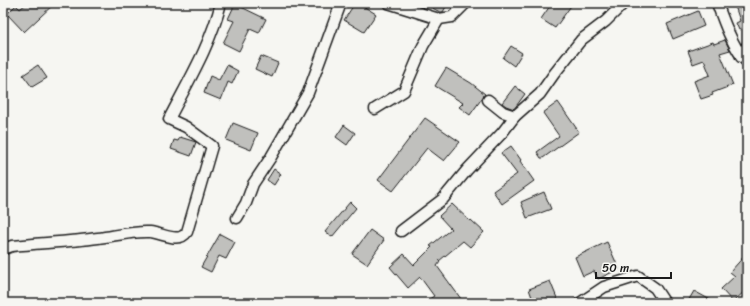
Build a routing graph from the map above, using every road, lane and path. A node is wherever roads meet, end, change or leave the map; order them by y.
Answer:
1 (221, 3) edge
2 (341, 3) edge
3 (388, 3) edge
4 (466, 3) edge
5 (624, 3) edge
6 (717, 3) edge
7 (439, 19) junction
8 (747, 46) edge
9 (744, 60) edge
10 (488, 100) dead end
11 (375, 109) dead end
12 (515, 116) junction
13 (237, 218) dead end
14 (401, 232) dead end
15 (3, 249) edge
16 (580, 303) edge
17 (666, 303) edge

1 - 15 street
2 - 13 street
3 - 7 street
4 - 7 street
5 - 12 street
6 - 9 street
7 - 11 street
8 - 9 street
10 - 12 street
12 - 14 street
16 - 17 street

